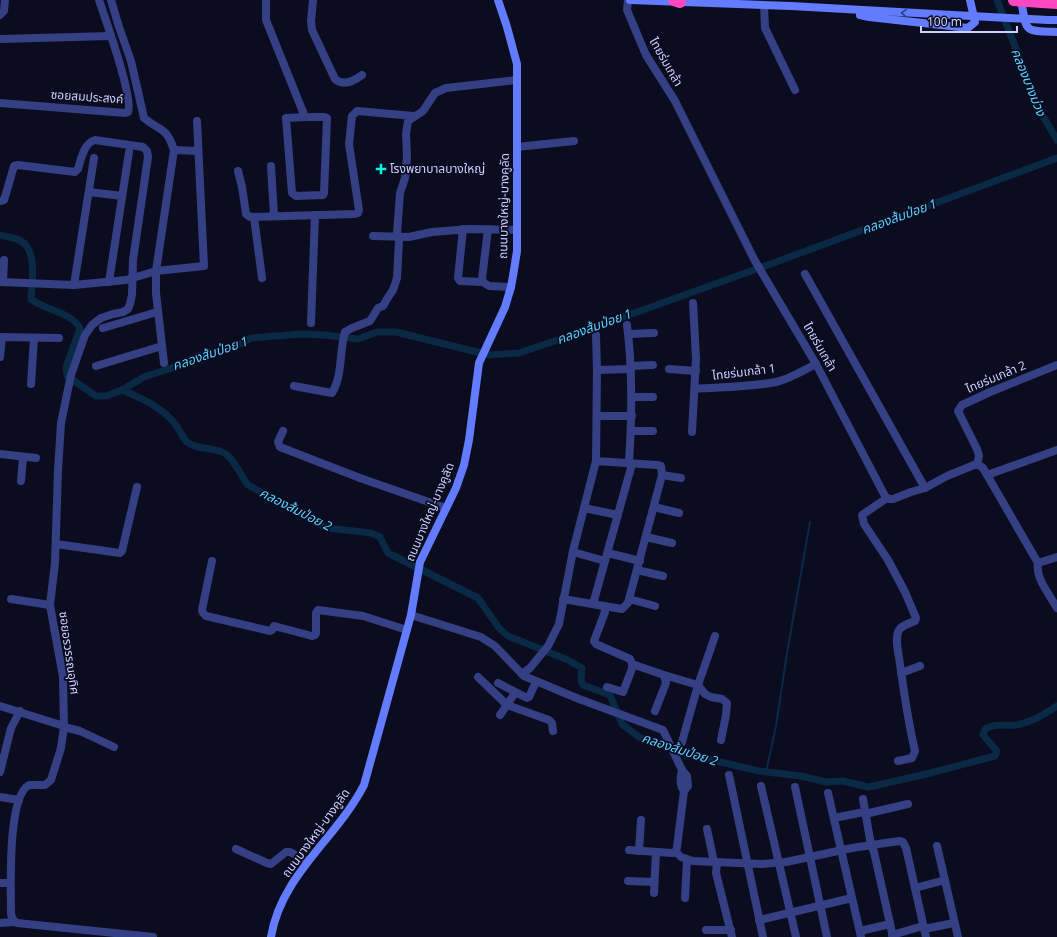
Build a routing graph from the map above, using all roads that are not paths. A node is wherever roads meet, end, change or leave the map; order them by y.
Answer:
1 (5, 0) edge
2 (99, 0) edge
3 (111, 0) edge
4 (266, 0) edge
5 (313, 0) edge
6 (498, 0) edge
7 (629, 0) edge
8 (970, 0) edge
9 (1014, 0) edge
10 (1021, 0) edge
11 (677, 1) edge
12 (1057, 3) edge
13 (764, 5) junction
14 (841, 10) junction
15 (0, 15) edge
16 (1057, 20) edge
17 (1057, 32) edge
18 (111, 36) junction
19 (0, 39) edge
20 (362, 75) dead end
21 (516, 80) junction
22 (795, 90) dead end
23 (0, 103) edge
24 (414, 116) junction
25 (305, 117) junction
26 (197, 121) dead end
27 (574, 141) dead end
28 (517, 148) junction
29 (174, 150) junction
30 (198, 151) junction
31 (129, 152) dead end
32 (94, 158) dead end
33 (271, 166) dead end
34 (238, 171) dead end
35 (88, 192) junction
36 (122, 196) junction
37 (0, 201) edge
38 (315, 215) junction
39 (274, 216) junction
40 (254, 217) junction
41 (463, 229) junction
42 (488, 230) junction
43 (517, 230) junction
44 (373, 236) dead end
45 (399, 237) junction
46 (4, 260) dead end
47 (156, 271) junction
48 (805, 274) dead end
49 (132, 278) junction
50 (262, 278) dead end
51 (1, 282) edge
52 (110, 282) junction
53 (483, 282) junction
54 (74, 285) junction
55 (511, 287) junction
56 (693, 303) dead end
57 (157, 312) junction
58 (311, 323) dead end
59 (628, 325) dead end
60 (103, 328) dead end
61 (654, 333) dead end
62 (628, 334) junction
63 (596, 335) dead end
64 (1, 337) edge
65 (34, 338) junction
66 (59, 338) dead end
67 (162, 346) junction
68 (0, 357) edge
69 (164, 363) dead end
70 (816, 364) junction
71 (1057, 365) edge
72 (96, 366) dead end
73 (653, 366) dead end
74 (631, 368) junction
75 (597, 370) junction
76 (669, 370) dead end
77 (696, 371) junction
78 (31, 384) dead end
79 (294, 386) dead end
80 (695, 389) junction
81 (653, 397) dead end
82 (632, 398) junction
83 (597, 416) junction
84 (632, 416) junction
85 (283, 431) dead end
86 (631, 431) junction
87 (653, 431) dead end
88 (692, 432) dead end
89 (1057, 450) edge
90 (0, 454) edge
91 (23, 457) junction
92 (36, 458) dead end
93 (596, 461) junction
94 (631, 463) junction
95 (977, 465) junction
96 (662, 475) junction
97 (987, 475) junction
98 (681, 478) dead end
99 (21, 481) dead end
100 (137, 487) dead end
101 (926, 488) junction
102 (887, 498) junction
103 (654, 507) junction
104 (446, 508) junction
105 (584, 508) junction
106 (679, 512) dead end
107 (618, 515) junction
108 (646, 537) junction
109 (672, 543) dead end
110 (56, 544) junction
111 (572, 552) junction
112 (607, 557) junction
113 (1057, 557) edge
114 (640, 560) junction
115 (212, 561) dead end
116 (1038, 563) junction
117 (637, 570) junction
118 (663, 576) dead end
119 (11, 599) dead end
120 (563, 599) junction
121 (629, 599) junction
122 (593, 604) junction
123 (50, 605) junction
124 (604, 606) junction
125 (655, 606) dead end
126 (1057, 608) edge
127 (411, 616) junction
128 (407, 630) junction
129 (715, 636) dead end
130 (632, 664) junction
131 (920, 666) dead end
132 (901, 673) junction
133 (522, 674) junction
134 (664, 675) junction
135 (478, 677) dead end
136 (536, 682) junction
137 (498, 683) dead end
138 (698, 685) junction
139 (607, 687) dead end
140 (515, 693) junction
141 (507, 705) junction
142 (0, 706) edge
143 (20, 711) junction
144 (655, 711) dead end
145 (500, 715) dead end
146 (64, 726) junction
147 (553, 731) dead end
148 (722, 740) dead end
149 (682, 742) dead end
150 (114, 747) dead end
151 (898, 761) dead end
152 (0, 772) edge
153 (729, 775) dead end
154 (761, 786) dead end
155 (795, 787) dead end
156 (828, 792) dead end
157 (0, 797) edge
158 (863, 799) dead end
159 (19, 800) junction
160 (908, 804) dead end
161 (864, 813) junction
162 (834, 818) junction
163 (641, 820) dead end
164 (707, 829) dead end
165 (871, 845) junction
166 (937, 846) dead end
167 (236, 849) dead end
168 (629, 850) dead end
169 (841, 850) junction
170 (639, 851) junction
171 (656, 852) junction
172 (676, 852) junction
173 (810, 857) junction
174 (687, 860) junction
175 (307, 861) junction
176 (716, 862) junction
177 (780, 862) junction
178 (748, 864) junction
179 (945, 880) junction
180 (628, 881) dead end
181 (654, 882) junction
182 (0, 883) edge
183 (10, 883) junction
184 (915, 888) junction
185 (654, 893) dead end
186 (684, 898) dead end
187 (852, 898) junction
188 (821, 905) junction
189 (791, 912) junction
190 (759, 920) junction
191 (15, 922) junction
192 (0, 923) edge
193 (954, 923) junction
194 (890, 924) junction
195 (706, 930) dead end
196 (925, 931) edge
197 (731, 933) edge
198 (860, 934) edge
199 (893, 936) edge
200 (153, 937) edge
201 (271, 937) edge
202 (763, 937) edge
203 (796, 937) edge
204 (827, 937) edge
205 (958, 937) edge

1 - 15 street
2 - 18 street, ซอยสมประสงค์
3 - 29 street
4 - 25 street
5 - 20 street
6 - 21 street, ถนนบางใหญ่-บางคูลัด
7 - 11 street
7 - 70 street, ไทยร่มเกล้า
8 - 14 street
9 - 12 highway, bridge
10 - 17 street
11 - 13 street
13 - 14 street
13 - 22 street
16 -> 14 street, bridge
18 - 19 street
18 - 23 street, ซอยสมประสงค์
21 - 24 street
21 - 28 street, ถนนบางใหญ่-บางคูลัด
24 - 38 street
24 - 45 street
25 - 25 street
26 - 30 street
27 - 28 street
28 - 43 street, ถนนบางใหญ่-บางคูลัด
29 - 30 street
29 - 47 street
30 - 47 street
31 - 36 street
32 - 35 street
33 - 39 street
34 - 40 street
35 - 36 street
35 - 54 street
36 - 52 street
37 - 49 street
38 - 39 street
38 - 58 street
39 - 40 street
40 - 50 street
41 - 42 street
41 - 45 street
41 - 53 street
42 - 43 street
42 - 53 street
43 - 55 street, ถนนบางใหญ่-บางคูลัด
44 - 45 street
45 - 79 street
46 - 51 street
47 - 49 street
47 - 57 street
48 - 101 street
49 - 52 street
49 - 110 street, ซอยอรวรรณอุทิศ
51 - 54 street
52 - 54 street
53 - 55 street
55 - 104 street, ถนนบางใหญ่-บางคูลัด
56 - 77 street
57 - 60 street
57 - 67 street
59 - 62 street
61 - 62 street
62 - 74 street
63 - 75 street
64 - 65 street
64 - 68 street
65 - 66 street
65 - 78 street
67 - 69 street
67 - 72 street
70 - 80 street, ไทยร่มเกล้า 1
70 - 102 street, ไทยร่มเกล้า
71 - 95 street, ไทยร่มเกล้า 2
73 - 74 street
74 - 75 street
74 - 82 street
75 - 83 street
76 - 77 street
77 - 80 street
80 - 88 street
81 - 82 street
82 - 84 street
83 - 84 street
83 - 93 street
84 - 86 street
85 - 104 street
86 - 87 street
86 - 94 street
89 - 97 street
90 - 91 street
91 - 92 street
91 - 99 street
93 - 94 street
93 - 105 street
94 - 96 street
94 - 107 street
95 - 97 street
95 - 101 street
96 - 98 street
96 - 103 street
97 - 116 street
100 - 110 street
101 - 102 street
102 - 132 street
103 - 106 street
103 - 108 street
104 - 127 street, ถนนบางใหญ่-บางคูลัด
105 - 107 street
105 - 111 street
107 - 112 street
108 - 109 street
108 - 114 street
110 - 123 street, ซอยอรวรรณอุทิศ
111 - 112 street
111 - 120 street
112 - 114 street
112 - 122 street
113 - 116 street
114 - 117 street
115 - 128 street
116 - 126 street
117 - 118 street
117 - 121 street
119 - 123 street
120 - 122 street
120 - 133 street
121 - 124 street
121 - 125 street
122 - 124 street
123 - 146 street, ซอยอรวรรณอุทิศ
124 - 130 street
127 - 128 street, ถนนบางใหญ่-บางคูลัด
127 - 133 street
128 - 175 street, ถนนบางใหญ่-บางคูลัด
129 - 138 street
130 - 134 street
130 - 139 street
131 - 132 street
132 - 151 street
133 - 136 street
134 - 138 street
134 - 144 street
135 - 141 street
136 - 140 street
136 - 172 street
137 - 140 street
138 - 148 street
138 - 149 street
140 - 141 street
141 - 145 street
141 - 147 street
142 - 143 street
143 - 146 street
143 - 152 street
146 - 150 street
146 - 159 street, ซอยอรวรรณอุทิศ
153 - 178 street
154 - 177 street
155 - 173 street
156 - 162 street
157 - 159 street
158 - 161 street
159 - 183 street, ซอยอรวรรณอุทิศ
160 - 161 street
161 - 162 street
161 - 165 street
162 - 169 street
163 - 170 street
164 - 176 street
165 - 169 street
165 - 184 street
165 - 194 street
166 - 179 street
167 - 175 street
168 - 170 street
169 - 173 street
169 - 187 street
170 - 171 street
171 - 172 street
171 - 181 street
172 - 174 street
173 - 177 street
173 - 188 street
174 - 176 street
174 - 186 street
175 - 201 street, ถนนบางใหญ่-บางคูลัด
176 - 178 street
176 - 197 street
177 - 178 street
177 - 189 street
178 - 190 street
179 - 184 street
179 - 193 street
180 - 181 street
181 - 185 street
182 - 183 street
183 - 191 street, ซอยอรวรรณอุทิศ
184 - 196 street
187 - 188 street
187 - 198 street
188 - 189 street
188 - 204 street
189 - 190 street
189 - 203 street
190 - 202 street
191 - 192 street
191 - 200 street
193 - 196 street
193 - 205 street
194 - 198 street
194 - 199 street
195 - 197 street
196 - 199 street

